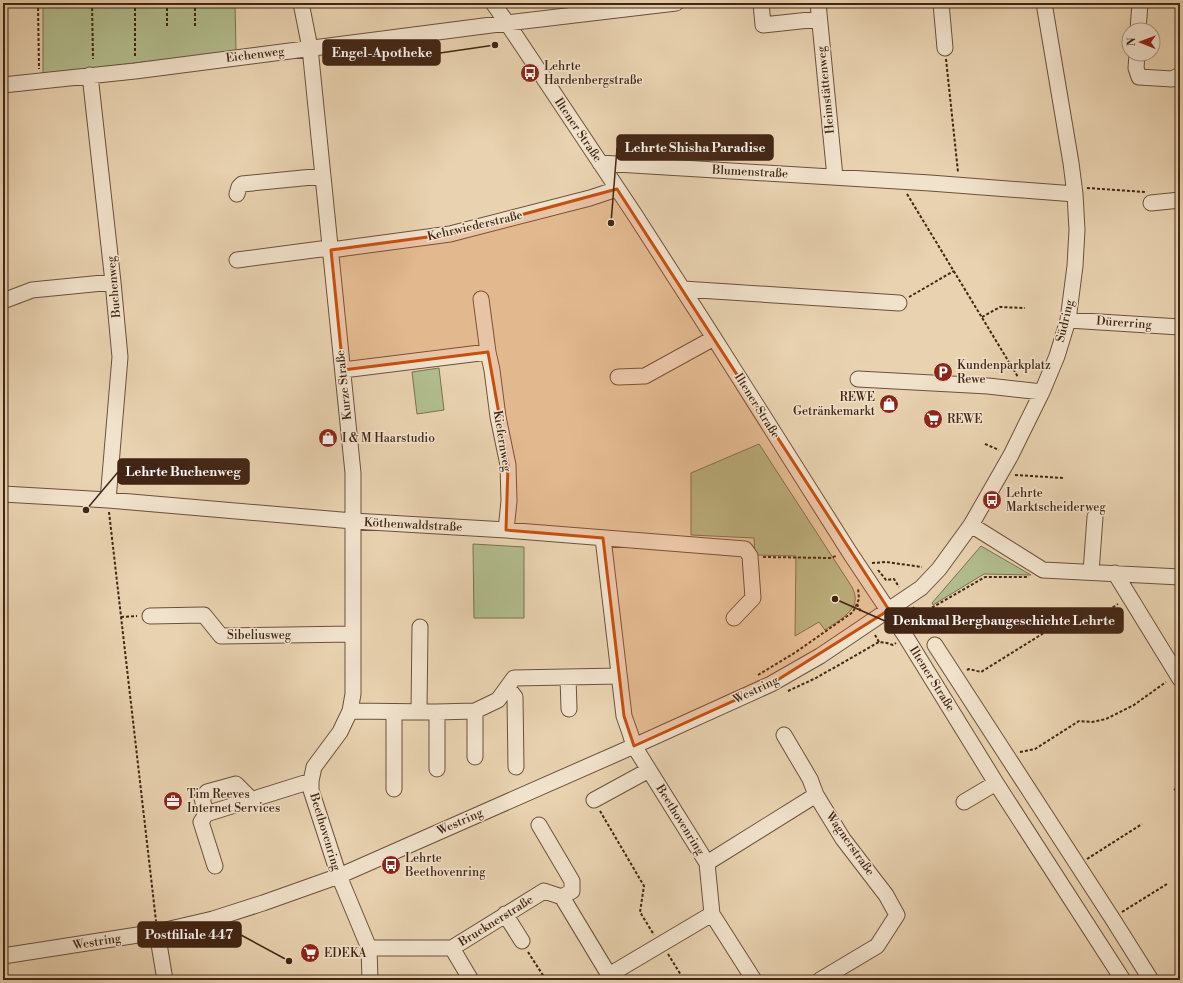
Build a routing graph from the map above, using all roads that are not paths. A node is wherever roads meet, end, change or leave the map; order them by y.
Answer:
1 (300, 3) edge
2 (493, 3) edge
3 (676, 3) edge
4 (761, 3) edge
5 (818, 3) edge
6 (941, 3) edge
7 (1044, 3) edge
8 (1140, 3) edge
9 (598, 8) edge
10 (819, 19) junction
11 (1139, 22) edge
12 (508, 23) junction
13 (310, 48) junction
14 (945, 48) road end
15 (1136, 62) edge
16 (90, 75) junction
17 (1180, 75) edge
18 (3, 85) edge
19 (600, 163) junction
20 (323, 176) junction
21 (835, 177) junction
22 (617, 189) junction
23 (1074, 191) junction
24 (238, 194) dead end
25 (1180, 200) edge
26 (1151, 203) road end
27 (331, 250) junction
28 (237, 260) dead end
29 (114, 282) junction
30 (683, 289) junction
31 (481, 299) dead end
32 (3, 301) edge
33 (899, 303) road end
34 (1068, 320) junction
35 (1180, 327) edge
36 (714, 338) junction
37 (488, 352) junction
38 (343, 370) junction
39 (618, 377) dead end
40 (858, 379) dead end
41 (1042, 392) junction
42 (3, 494) edge
43 (108, 500) junction
44 (1095, 517) dead end
45 (352, 521) junction
46 (971, 525) junction
47 (506, 530) junction
48 (603, 538) junction
49 (1091, 572) junction
50 (1115, 573) junction
51 (1180, 577) edge
52 (889, 610) junction
53 (150, 616) road end
54 (734, 618) dead end
55 (420, 627) dead end
56 (353, 634) junction
57 (935, 645) dead end
58 (619, 676) junction
59 (568, 677) junction
60 (1178, 677) edge
61 (508, 688) junction
62 (569, 708) dead end
63 (350, 711) junction
64 (475, 711) junction
65 (394, 712) junction
66 (419, 712) junction
67 (437, 712) junction
68 (784, 734) dead end
69 (634, 746) junction
70 (475, 757) dead end
71 (516, 766) dead end
72 (438, 769) dead end
73 (649, 770) junction
74 (311, 781) junction
75 (996, 783) junction
76 (394, 789) dead end
77 (816, 795) junction
78 (251, 799) junction
79 (594, 800) road end
80 (964, 802) dead end
81 (206, 814) junction
82 (539, 825) dead end
83 (707, 863) junction
84 (216, 866) dead end
85 (338, 876) junction
86 (562, 897) junction
87 (505, 914) junction
88 (712, 914) junction
89 (156, 926) junction
90 (522, 941) road end
91 (369, 948) junction
92 (452, 948) junction
93 (3, 956) edge
94 (610, 978) edge
95 (165, 980) edge
96 (370, 980) edge
97 (471, 980) edge
98 (754, 980) edge
99 (820, 980) edge
100 (1123, 980) edge
101 (1151, 980) edge

1 - 13 street, Kurze Straße
2 - 12 street, Iltener Straße
3 - 9 street, Eichenweg
4 - 10 street
5 - 10 street, Heimstättenweg
6 - 14 street
7 - 23 street, Südring
8 - 11 street
9 - 12 street, Eichenweg
10 - 21 street, Heimstättenweg
12 - 13 street, Eichenweg
12 - 19 street, Iltener Straße
13 - 16 street, Eichenweg
13 - 20 street, Kurze Straße
15 - 17 street
16 - 18 street, Eichenweg
16 - 29 street, Buchenweg
19 - 21 street, Blumenstraße
19 - 22 street, Iltener Straße
20 - 24 street
20 - 27 street, Kurze Straße
21 - 23 street, Blumenstraße
22 - 27 street, Kehrwiederstraße
22 - 30 street, Iltener Straße
23 - 34 street, Südring
25 - 26 street
27 - 28 street
27 - 38 street, Kurze Straße
29 - 32 street
29 - 43 street, Buchenweg
30 - 33 street
30 - 36 street, Iltener Straße
31 - 37 street, Kiefernweg
34 - 35 street, Dürerring
34 - 41 street, Südring
36 - 39 street
36 - 52 street, Iltener Straße
37 - 38 street
37 - 47 street, Kiefernweg
38 - 45 street, Kurze Straße
40 - 41 street
41 - 46 street, Südring
42 - 43 street, Köthenwaldstraße
43 - 45 street, Köthenwaldstraße
44 - 49 street
45 - 47 street, Köthenwaldstraße
45 - 56 street, Beethovenring
46 - 49 street
46 - 52 street, Südring
47 - 48 street, Köthenwaldstraße
48 - 54 street, Köthenwaldstraße
48 - 58 street, Beethovenring
49 - 50 street
50 - 51 street
50 - 60 street
52 - 69 street, Westring
52 - 75 street, Iltener Straße
53 - 56 street, Sibeliusweg
55 - 66 street
56 - 63 street, Beethovenring
57 - 101 street, Iltener Straße
58 - 59 street
58 - 69 street, Beethovenring
59 - 61 street
59 - 62 street
61 - 64 street
61 - 71 street
63 - 65 street
63 - 74 street, Beethovenring
64 - 67 street
64 - 70 street
65 - 66 street
65 - 76 street
66 - 67 street
67 - 72 street
68 - 77 street
69 - 73 street, Beethovenring
69 - 85 street, Westring
73 - 79 street
73 - 83 street, Beethovenring
74 - 78 street
74 - 85 street, Beethovenring
75 - 80 street
75 - 100 street, Iltener Straße
77 - 83 street
77 - 99 street, Wagnerstraße
78 - 81 street
78 - 81 street
81 - 84 street
82 - 86 street
83 - 88 street, Beethovenring
85 - 89 street, Westring
85 - 91 street, Beethovenring
86 - 87 street, Brucknerstraße
86 - 94 street
87 - 90 street
87 - 92 street, Brucknerstraße
88 - 94 street
88 - 98 street, Beethovenring
89 - 93 street, Westring
89 - 95 street
91 - 92 street, Brucknerstraße
91 - 96 street, Beethovenring
92 - 97 street, Brucknerstraße

